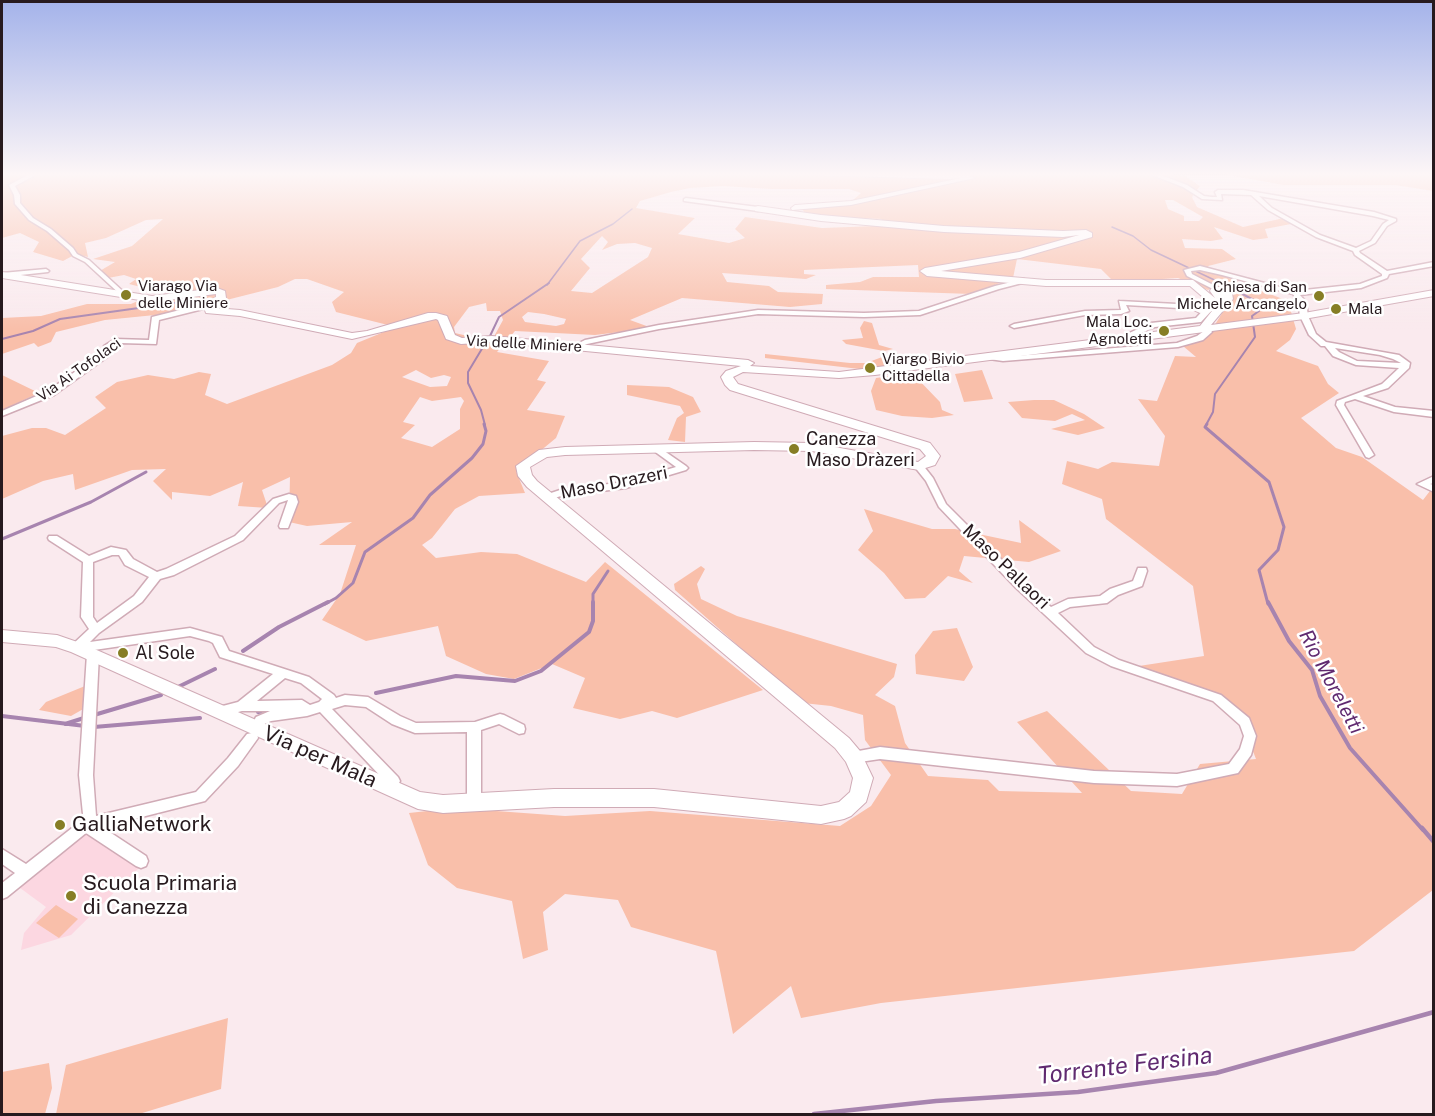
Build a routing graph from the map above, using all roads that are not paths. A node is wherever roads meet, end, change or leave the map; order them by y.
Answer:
1 (41, 225) edge
2 (909, 225) edge
3 (1299, 225) edge
4 (1385, 225) edge
5 (1356, 250) junction
6 (1434, 264) edge
7 (46, 271) dead end
8 (1386, 273) junction
9 (2, 275) edge
10 (1027, 281) junction
11 (1219, 290) junction
12 (1434, 292) edge
13 (1295, 293) junction
14 (125, 296) junction
15 (209, 308) junction
16 (1196, 308) junction
17 (1210, 308) junction
18 (1304, 316) junction
19 (1014, 326) dead end
20 (1206, 329) junction
21 (1118, 340) junction
22 (1327, 345) junction
23 (577, 346) junction
24 (989, 357) junction
25 (1406, 366) junction
26 (852, 374) junction
27 (1358, 395) junction
28 (2, 414) edge
29 (1434, 414) edge
30 (657, 449) junction
31 (1369, 455) dead end
32 (919, 466) junction
33 (1434, 479) edge
34 (1434, 489) edge
35 (548, 497) junction
36 (284, 526) dead end
37 (53, 538) dead end
38 (88, 560) junction
39 (1142, 571) dead end
40 (156, 576) junction
41 (1048, 613) junction
42 (95, 630) junction
43 (2, 636) edge
44 (85, 651) junction
45 (282, 674) junction
46 (242, 706) junction
47 (323, 707) junction
48 (307, 711) junction
49 (219, 712) junction
50 (260, 721) dead end
51 (475, 727) junction
52 (519, 729) dead end
53 (252, 738) dead end
54 (853, 758) junction
55 (390, 787) junction
56 (474, 803) junction
57 (86, 825) junction
58 (2, 856) edge
59 (141, 861) dead end
60 (26, 872) junction
61 (2, 892) edge

1 - 14 street
2 - 10 street
3 - 5 street
4 - 5 street
5 - 8 street
6 - 8 street
7 - 9 street
8 - 13 street
9 - 14 street
10 - 16 street
10 - 23 street
11 - 13 street
11 - 17 street
11 - 20 street
12 - 18 street
13 - 18 street
14 - 15 street
15 - 23 street, Via delle Miniere
15 - 28 street, Via Ai Tofolaci
16 - 17 street
16 - 19 street
17 - 21 street
18 - 20 street
18 - 22 street
20 - 21 street
20 - 24 street
21 - 24 street
22 - 25 street
22 - 25 street
23 - 26 street, Via delle Miniere
24 - 26 street
25 - 27 street
26 - 32 street
27 - 29 street
27 - 31 street
30 - 32 street
30 - 35 street, Maso Drazeri
30 - 35 street
32 - 41 street, Maso Pallaori
33 - 34 street
35 - 54 street
36 - 40 street
37 - 38 street
38 - 40 street
38 - 42 street
39 - 41 street, Maso Pallaori
40 - 42 street
41 - 54 street
42 - 44 street
43 - 44 street, Via per Mala
44 - 45 street
44 - 49 street, Via per Mala
44 - 57 street
45 - 46 street
45 - 47 street
46 - 48 street
46 - 49 street
47 - 48 street
47 - 51 street
47 - 55 street
48 - 50 street
49 - 55 street, Via per Mala
51 - 52 street
51 - 56 street
53 - 57 street
54 - 56 street, Via per Mala
55 - 56 street, Via per Mala
57 - 59 street
57 - 60 street
58 - 60 street
60 - 61 street

